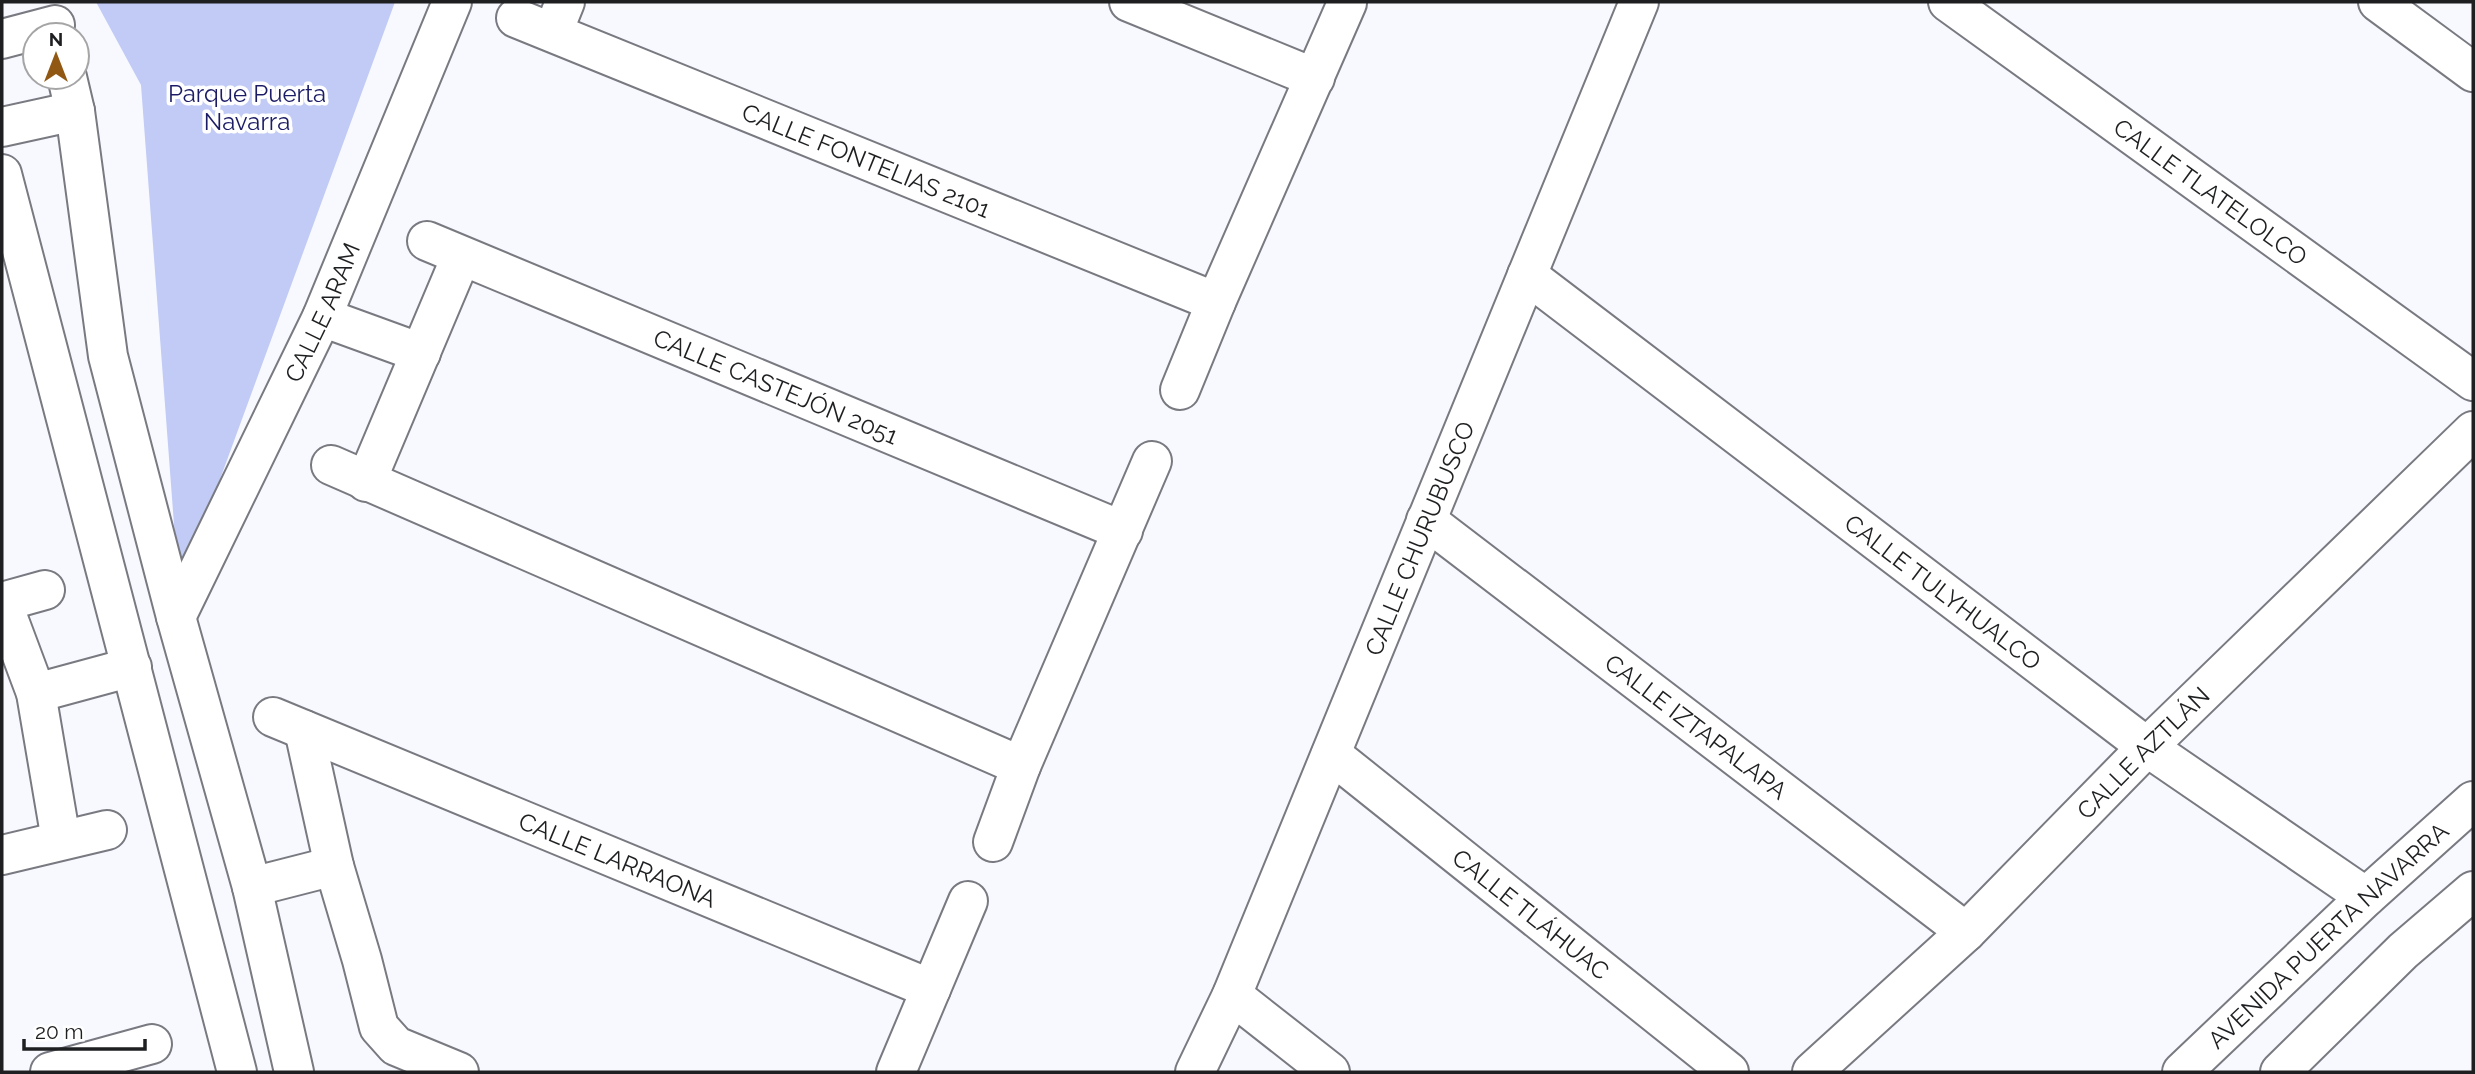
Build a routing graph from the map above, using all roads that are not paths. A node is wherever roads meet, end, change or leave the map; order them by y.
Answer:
1 (452, 2) edge
2 (1129, 2) edge
3 (1639, 2) edge
4 (1948, 2) edge
5 (2378, 2) edge
6 (1347, 3) edge
7 (559, 17) edge
8 (516, 18) dead end
9 (21, 32) edge
10 (2, 38) edge
11 (2473, 72) edge
12 (1315, 78) junction
13 (71, 94) edge
14 (2, 127) edge
15 (3, 183) edge
16 (1527, 275) junction
17 (1216, 302) junction
18 (322, 317) junction
19 (421, 353) junction
20 (2473, 381) edge
21 (1180, 390) dead end
22 (2473, 431) edge
23 (1152, 461) dead end
24 (331, 465) dead end
25 (366, 482) junction
26 (1426, 520) junction
27 (1124, 530) junction
28 (45, 590) dead end
29 (2, 602) edge
30 (176, 617) junction
31 (132, 667) junction
32 (36, 693) junction
33 (2147, 747) junction
34 (1331, 754) junction
35 (1021, 766) junction
36 (2473, 801) edge
37 (107, 830) dead end
38 (61, 840) junction
39 (993, 842) dead end
40 (2, 855) edge
41 (334, 866) junction
42 (252, 887) junction
43 (2473, 891) edge
44 (2366, 897) junction
45 (968, 901) dead end
46 (1966, 932) junction
47 (931, 989) junction
48 (1232, 995) junction
49 (136, 1056) edge
50 (50, 1072) edge
51 (237, 1072) edge
52 (294, 1072) edge
53 (459, 1072) edge
54 (896, 1072) edge
55 (1195, 1072) edge
56 (1330, 1072) edge
57 (1730, 1072) edge
58 (1812, 1072) edge
59 (2182, 1072) edge
60 (2280, 1072) edge

1 - 18 street, CALLE ARAM
2 - 12 street
3 - 16 street, CALLE CHURUBUSCO
4 - 20 street, CALLE TLATELOLCO
5 - 11 street
6 - 12 street
7 - 8 street, CALLE FONTELIAS 2101
7 - 17 street, CALLE FONTELIAS 2101
9 - 10 street
12 - 17 street
13 - 14 street
13 - 30 street
15 - 31 street
16 - 26 street, CALLE CHURUBUSCO
16 - 33 street, CALLE TULYHUALCO
17 - 21 street
18 - 19 street
18 - 30 street, CALLE ARAM
19 - 25 street
19 - 27 street, CALLE CASTEJÓN 2051
22 - 33 street, CALLE AZTLÁN
23 - 27 street
24 - 25 street
25 - 35 street
26 - 34 street, CALLE CHURUBUSCO
26 - 46 street, CALLE IZTAPALAPA
27 - 35 street
28 - 29 street
29 - 32 street
30 - 42 street
31 - 32 street
31 - 51 street
32 - 38 street
33 - 44 street, CALLE TULYHUALCO
33 - 46 street, CALLE AZTLÁN
34 - 48 street, CALLE CHURUBUSCO
34 - 57 street, CALLE TLÁHUAC
35 - 39 street
36 - 44 street, AVENIDA PUERTA NAVARRA
37 - 38 street
38 - 40 street
41 - 42 street
41 - 47 street, CALLE LARRAONA
41 - 53 street, CALLE LARRAONA
42 - 52 street
43 - 60 street
44 - 59 street, AVENIDA PUERTA NAVARRA
45 - 47 street
46 - 58 street, CALLE AZTLÁN
47 - 54 street
48 - 55 street, CALLE CHURUBUSCO
48 - 56 street
49 - 50 street

